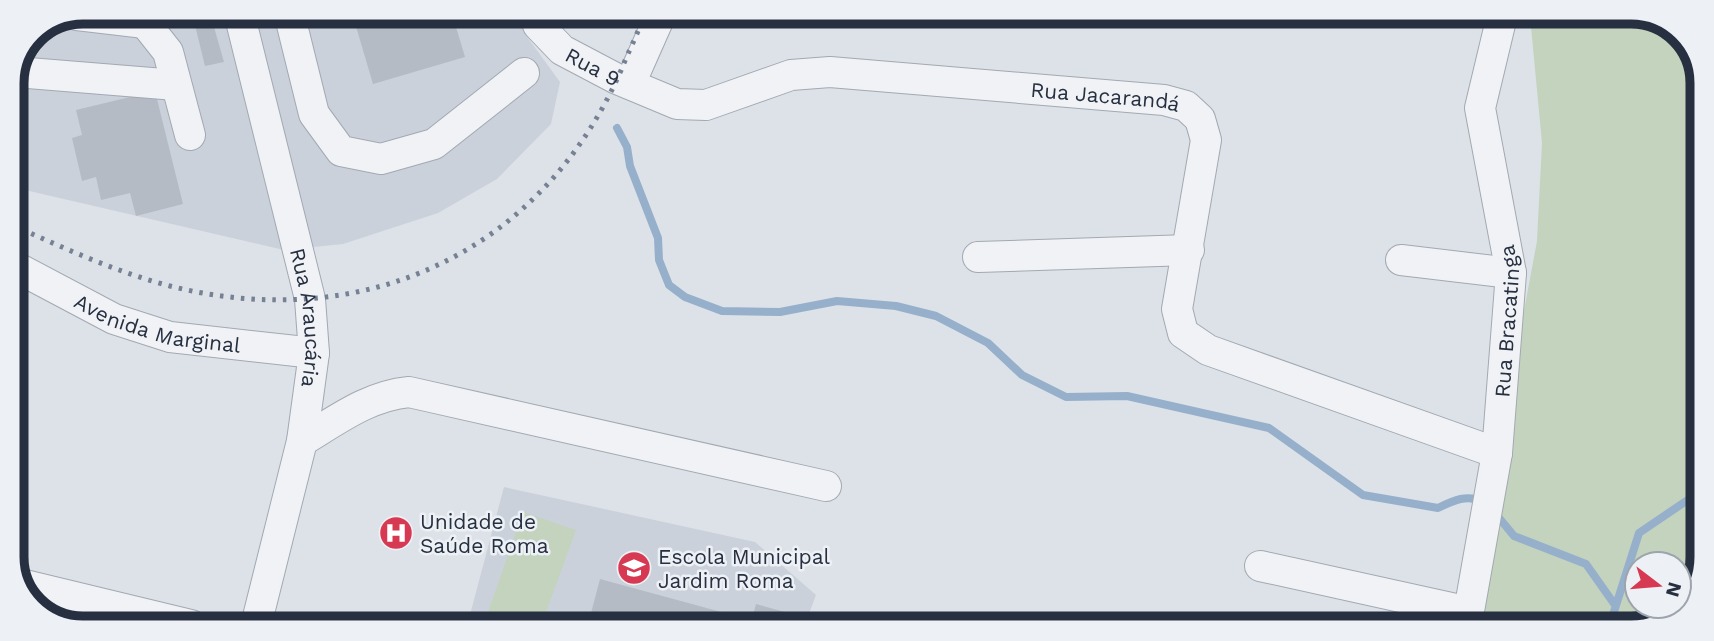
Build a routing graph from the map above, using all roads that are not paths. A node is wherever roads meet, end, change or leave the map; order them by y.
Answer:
1 (150, 24) edge
2 (242, 24) edge
3 (292, 24) edge
4 (538, 24) edge
5 (657, 24) edge
6 (1501, 24) edge
7 (26, 73) edge
8 (524, 73) dead end
9 (630, 84) junction
10 (176, 85) junction
11 (190, 135) dead end
12 (1189, 250) junction
13 (978, 257) dead end
14 (1401, 260) dead end
15 (24, 272) edge
16 (1511, 273) junction
17 (314, 353) junction
18 (302, 441) junction
19 (1497, 453) junction
20 (826, 486) dead end
21 (1259, 566) dead end
22 (32, 587) edge
23 (154, 616) edge
24 (258, 616) edge
25 (1452, 616) edge
26 (1468, 616) edge

1 - 10 street
2 - 17 street, Rua Araucária
3 - 8 street
4 - 9 street, Rua 9
5 - 9 street
6 - 16 street, Rua Bracatinga
7 - 10 street
9 - 12 street, Rua Jacarandá
10 - 11 street
12 - 13 street
12 - 19 street, Rua Jacarandá
14 - 16 street
15 - 17 street, Avenida Marginal
16 - 19 street, Rua Bracatinga
17 - 18 street, Rua Araucária
18 - 20 street
18 - 24 street, Rua Araucária
19 - 26 street, Rua Bracatinga
21 - 25 street
22 - 23 street

